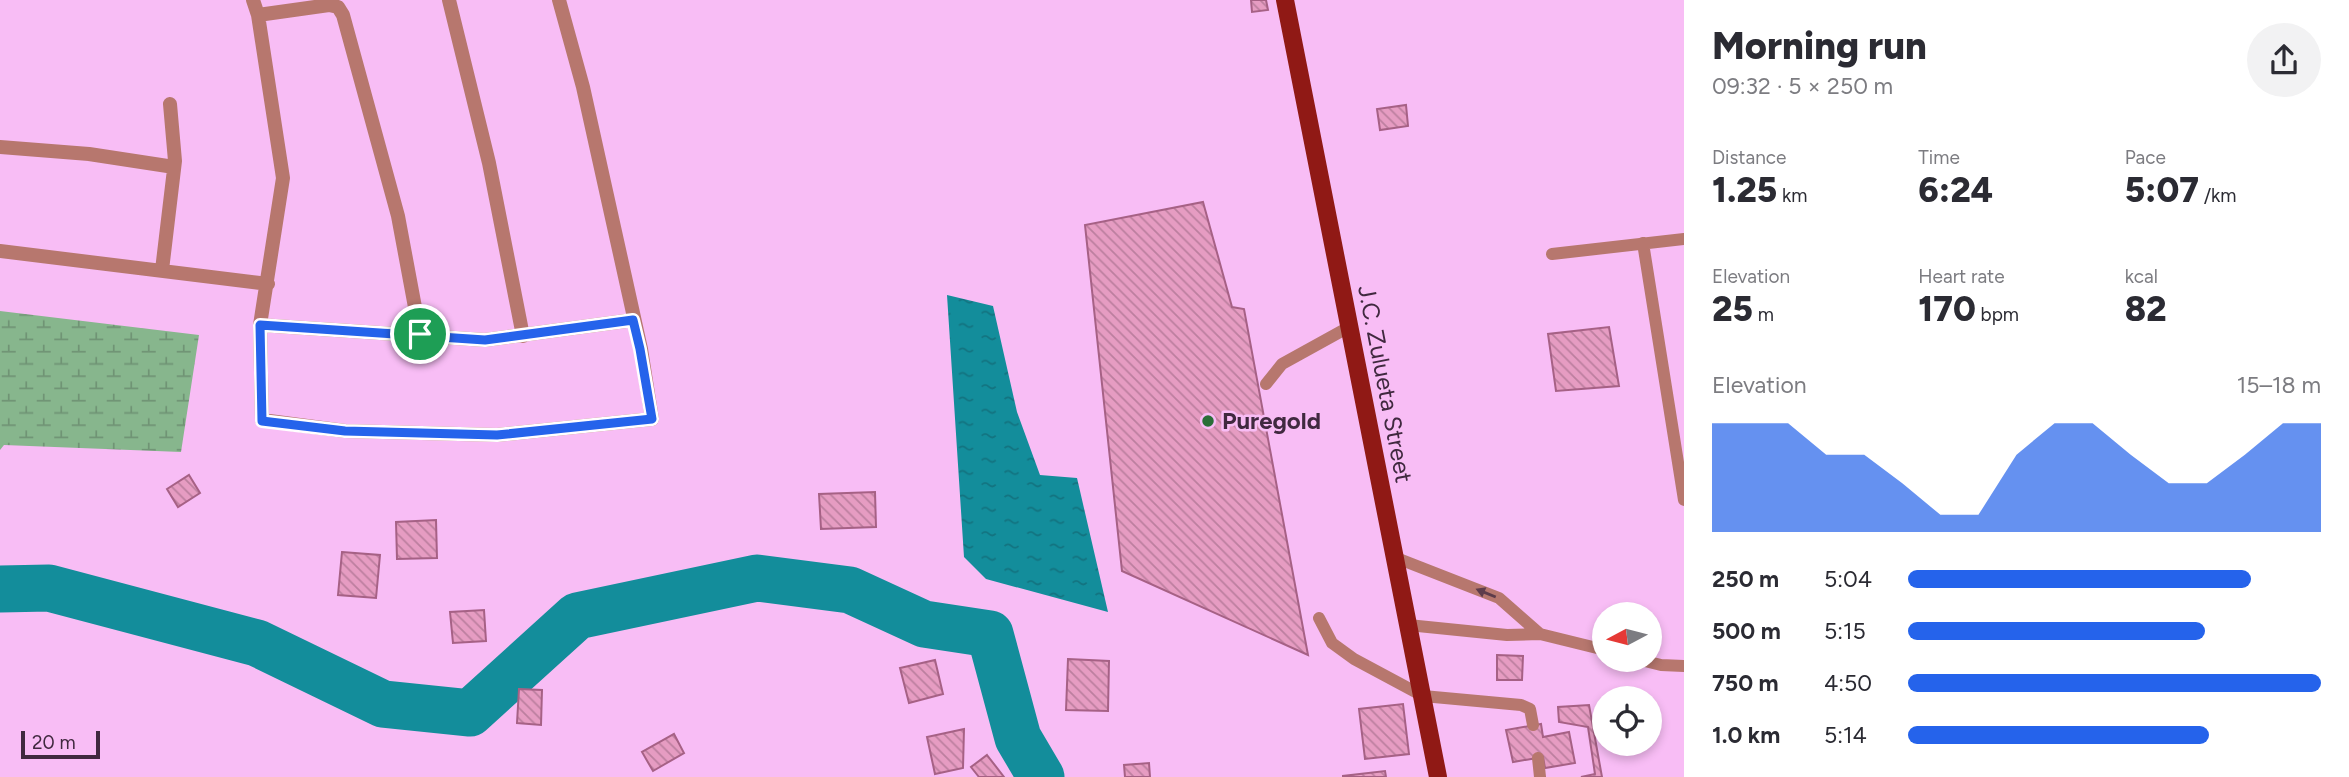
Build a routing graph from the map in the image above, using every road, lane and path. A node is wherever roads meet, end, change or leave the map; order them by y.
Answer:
1 (253, 0) edge
2 (449, 0) edge
3 (559, 0) edge
4 (1285, 0) edge
5 (258, 15) junction
6 (170, 104) dead end
7 (0, 147) edge
8 (174, 167) junction
9 (1684, 239) edge
10 (1643, 243) junction
11 (0, 251) edge
12 (1552, 254) dead end
13 (162, 270) junction
14 (268, 284) junction
15 (633, 320) junction
16 (260, 325) junction
17 (1349, 327) junction
18 (420, 334) junction
19 (523, 336) junction
20 (1266, 384) dead end
21 (1684, 500) edge
22 (1394, 557) junction
23 (1319, 618) dead end
24 (1408, 625) junction
25 (1540, 634) junction
26 (1592, 647) edge
27 (1662, 665) edge
28 (1684, 666) edge
29 (1423, 696) junction
30 (1533, 725) dead end
31 (1538, 758) dead end
32 (1438, 777) edge
33 (1540, 777) edge

1 - 5 street
2 - 19 street
3 - 15 street
4 - 17 main road, J.C. Zulueta Street
5 - 14 street
5 - 18 street
6 - 8 street
7 - 8 street
8 - 13 street
9 - 10 lane
10 - 12 lane
10 - 21 lane
11 - 13 street
13 - 14 street
14 - 16 street
15 - 16 street
15 - 19 street
16 - 18 street
17 - 20 lane
17 - 22 main road, J.C. Zulueta Street
18 - 19 street
22 - 24 main road, J.C. Zulueta Street
25 -> 22 lane
23 - 29 lane
24 - 25 lane
24 - 29 main road, J.C. Zulueta Street
25 - 26 lane
27 - 28 lane
29 - 30 lane
29 - 32 main road, J.C. Zulueta Street
31 - 33 lane

